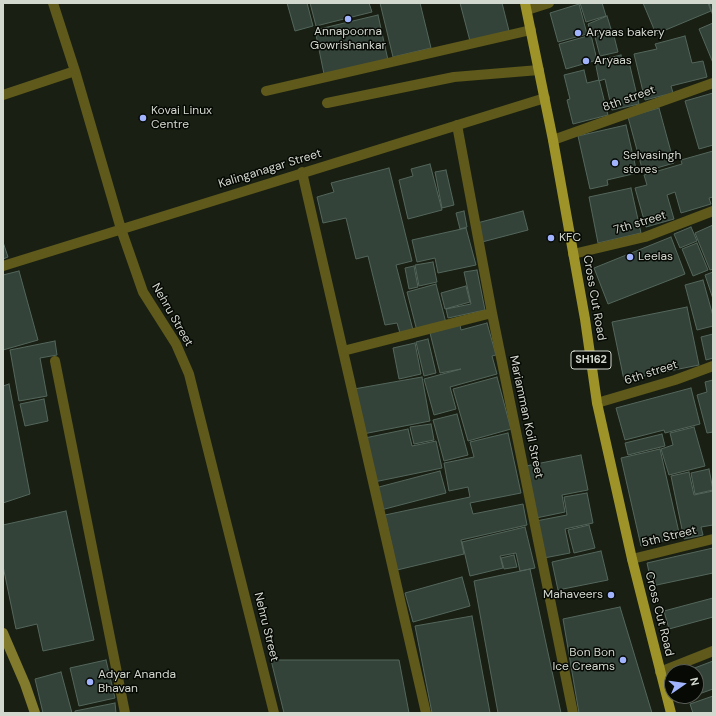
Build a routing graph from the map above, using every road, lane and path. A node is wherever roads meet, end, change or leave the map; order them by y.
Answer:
1 (53, 3) edge
2 (549, 3) edge
3 (526, 6) edge
4 (531, 30) junction
5 (539, 70) junction
6 (75, 71) junction
7 (713, 83) edge
8 (266, 91) dead end
9 (3, 95) edge
10 (545, 98) junction
11 (327, 103) dead end
12 (457, 125) junction
13 (553, 140) junction
14 (302, 172) junction
15 (713, 211) edge
16 (121, 229) junction
17 (573, 254) junction
18 (3, 266) edge
19 (492, 313) junction
20 (343, 351) junction
21 (55, 361) dead end
22 (713, 366) edge
23 (597, 404) junction
24 (713, 539) edge
25 (632, 559) junction
26 (3, 633) edge
27 (713, 652) edge
28 (660, 672) junction
29 (35, 713) edge
30 (125, 713) edge
31 (274, 713) edge
32 (426, 713) edge
33 (573, 713) edge
34 (671, 713) edge

1 - 6 street, Nehru Street
2 - 3 street
3 - 4 main road, Cross Cut Road / SH162
4 - 5 main road, Cross Cut Road / SH162
4 - 8 street
5 - 10 main road, Cross Cut Road / SH162
5 - 11 street
6 - 9 street
6 - 16 street, Nehru Street
7 - 13 street, 8th street
10 - 12 street, Kalinganagar Street
10 - 13 main road, Cross Cut Road / SH162
12 - 14 street, Kalinganagar Street
12 - 19 street, Mariamman Koil Street
13 - 17 main road, Cross Cut Road / SH162
14 - 16 street, Kalinganagar Street
14 - 20 street
15 - 17 street, 7th street
16 - 18 street, Kalinganagar Street
16 - 31 street, Nehru Street
17 - 23 main road, Cross Cut Road / SH162
19 - 20 street
19 - 33 street, Mariamman Koil Street
20 - 32 street
21 - 30 street
22 - 23 street, 6th street
23 - 25 main road, Cross Cut Road / SH162
24 - 25 street, 5th Street
25 - 28 main road, Cross Cut Road / SH162
26 - 29 main road
27 - 28 street
28 - 34 main road, Cross Cut Road / SH162

